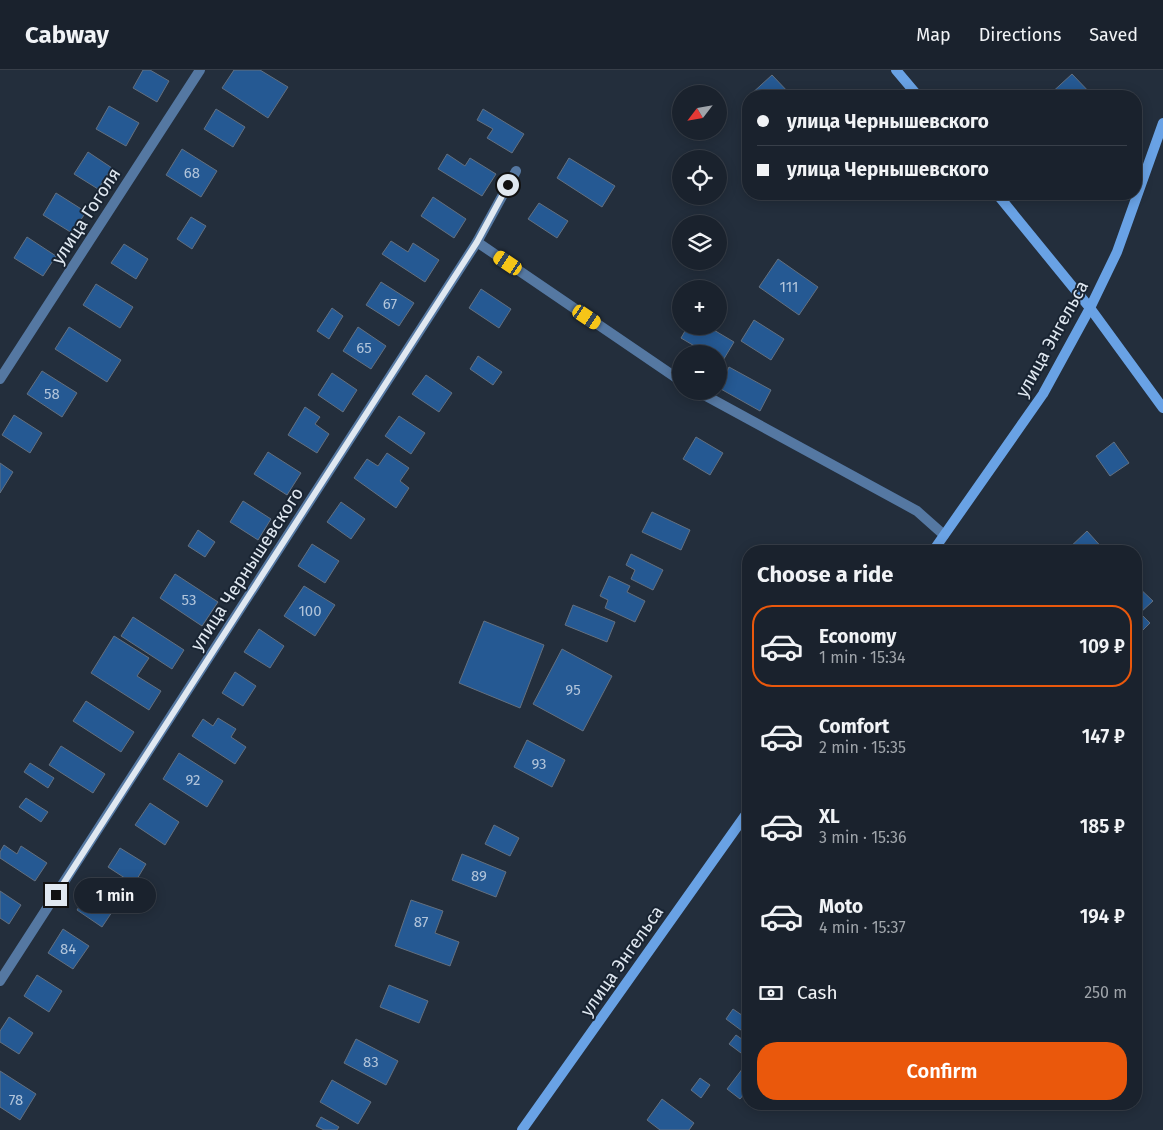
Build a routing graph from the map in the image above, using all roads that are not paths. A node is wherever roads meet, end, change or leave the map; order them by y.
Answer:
1 (200, 70) edge
2 (896, 70) edge
3 (913, 90) edge
4 (1163, 123) edge
5 (516, 171) dead end
6 (1142, 182) edge
7 (1002, 200) edge
8 (1136, 200) edge
9 (477, 242) junction
10 (1090, 308) junction
11 (672, 375) edge
12 (0, 379) edge
13 (714, 400) edge
14 (1163, 408) edge
15 (944, 535) junction
16 (937, 545) edge
17 (742, 820) edge
18 (0, 981) edge
19 (522, 1130) edge

1 - 12 street, улица Гоголя
2 - 3 street
4 - 6 street, улица Энгельса
5 - 9 street, улица Чернышевского
7 - 10 street
8 - 10 street, улица Энгельса
9 - 11 street
9 - 18 street, улица Чернышевского
10 - 14 street
10 - 15 street, улица Энгельса
13 - 15 street
15 - 16 street, улица Энгельса
17 - 19 street, улица Энгельса

